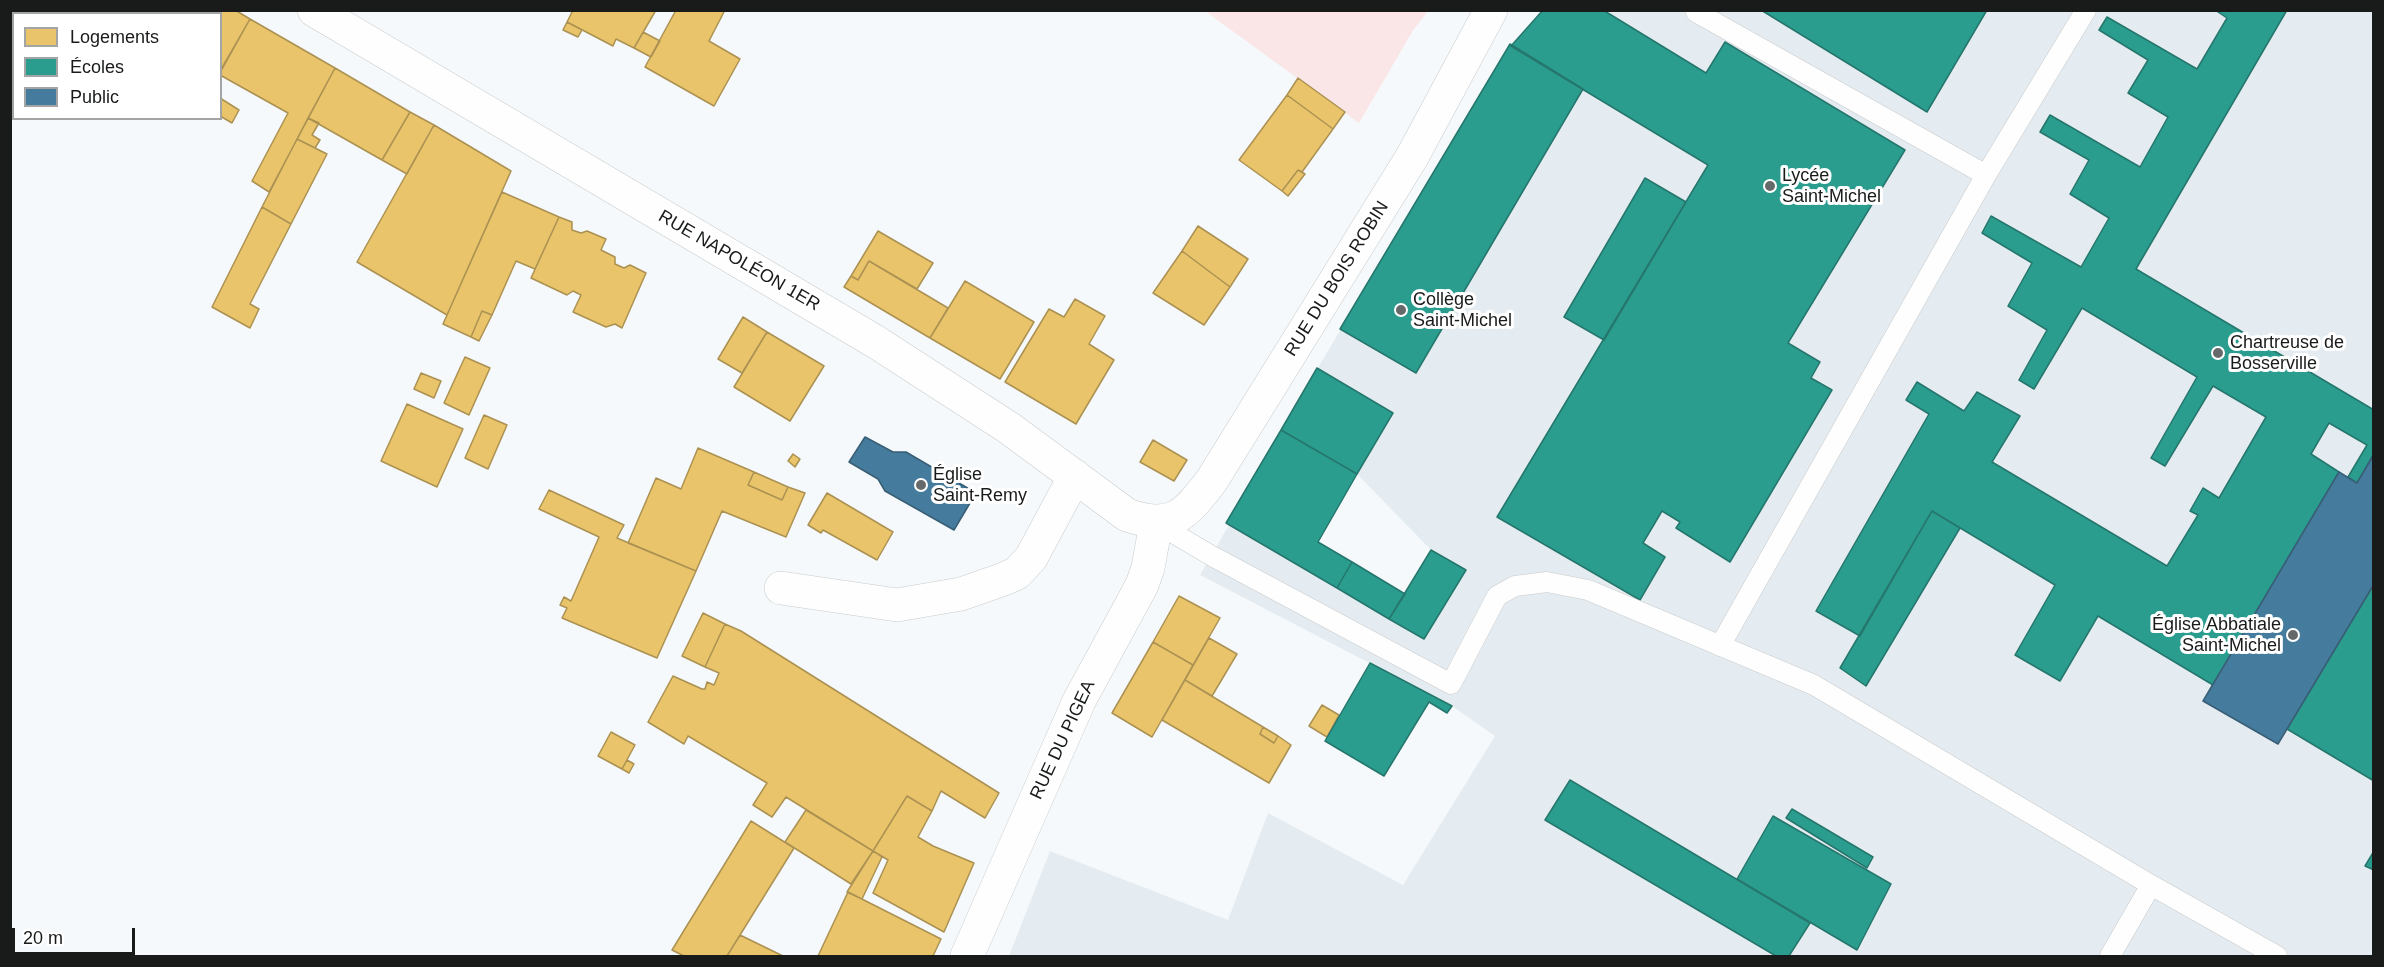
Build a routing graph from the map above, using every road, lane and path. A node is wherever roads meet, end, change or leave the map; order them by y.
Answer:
1 (314, 10) edge
2 (1491, 10) edge
3 (2086, 10) edge
4 (1696, 12) dead end
5 (1986, 175) junction
6 (1075, 476) junction
7 (1156, 523) junction
8 (781, 588) dead end
9 (1720, 646) junction
10 (2151, 885) junction
11 (967, 957) edge
12 (2110, 957) edge
13 (2277, 957) edge

1 - 6 street, RUE NAPOLÉON 1ER
2 - 7 street, RUE DU BOIS ROBIN
3 - 5 lane
4 - 5 lane
5 - 9 lane
6 - 7 street, RUE NAPOLÉON 1ER
6 - 8 street
7 - 9 lane
7 - 11 street, RUE DU PIGEA
9 - 10 lane
10 - 12 lane
10 - 13 lane

